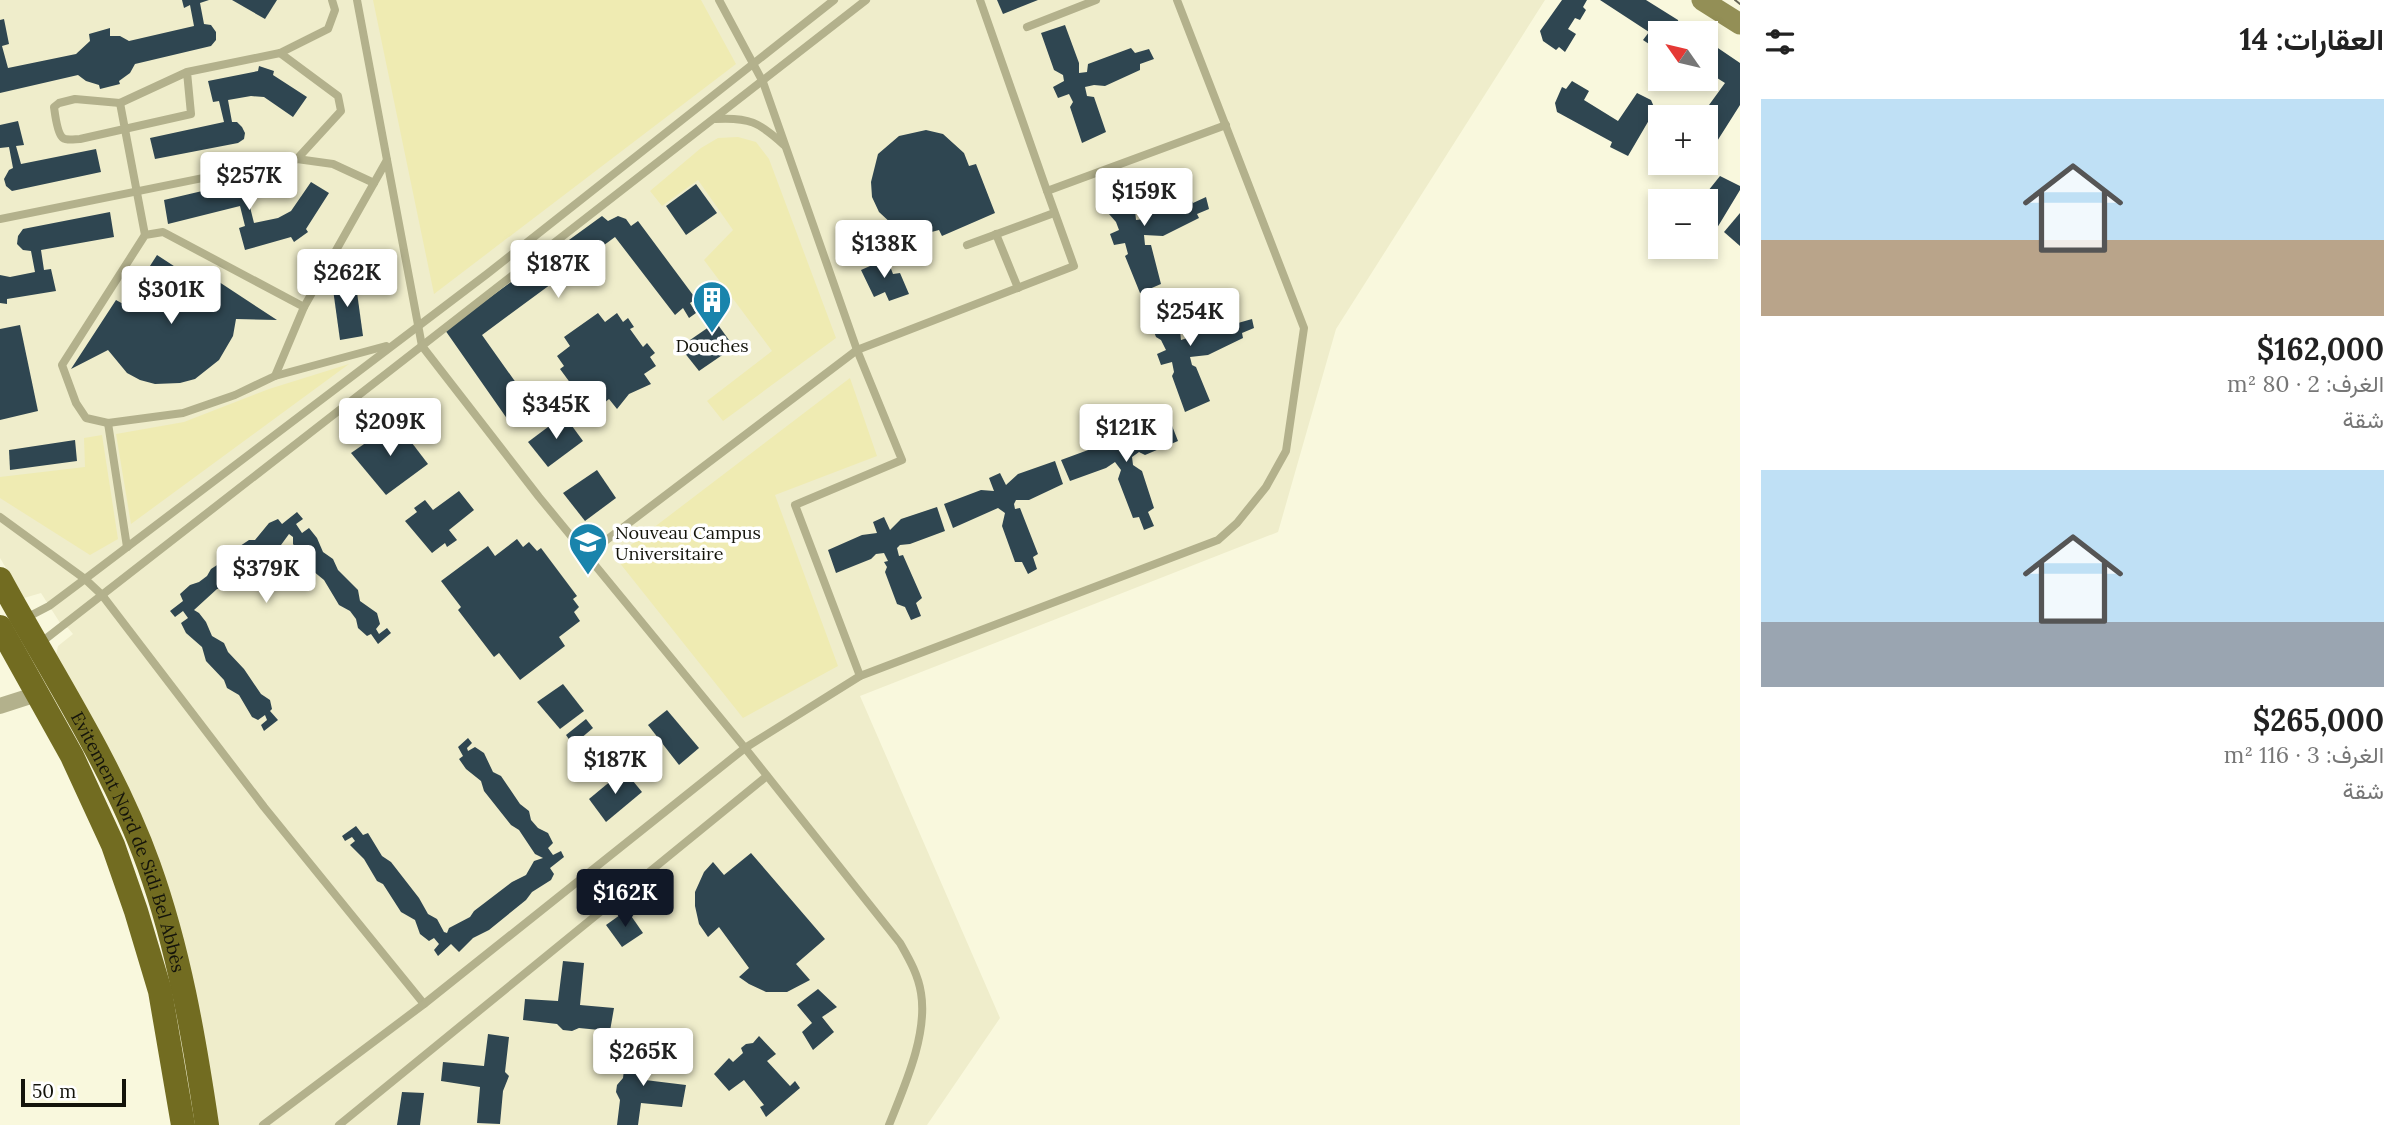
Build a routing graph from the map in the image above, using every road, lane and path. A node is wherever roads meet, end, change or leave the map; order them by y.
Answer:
1 (332, 0) edge
2 (357, 0) edge
3 (719, 0) edge
4 (834, 0) edge
5 (866, 0) edge
6 (980, 0) edge
7 (1096, 0) edge
8 (1177, 0) edge
9 (1702, 0) edge
10 (854, 4) edge
11 (1740, 24) edge
12 (1027, 27) dead end
13 (280, 53) junction
14 (754, 64) junction
15 (187, 72) junction
16 (763, 82) junction
17 (120, 103) junction
18 (715, 119) junction
19 (1226, 125) junction
20 (125, 128) junction
21 (785, 146) junction
22 (297, 159) junction
23 (387, 160) junction
24 (374, 183) junction
25 (1046, 191) junction
26 (139, 192) junction
27 (1055, 213) junction
28 (0, 219) edge
29 (996, 234) junction
30 (145, 235) junction
31 (967, 245) dead end
32 (1018, 288) junction
33 (304, 307) junction
34 (418, 325) junction
35 (393, 344) junction
36 (422, 346) junction
37 (857, 350) junction
38 (275, 376) junction
39 (108, 423) junction
40 (0, 517) edge
41 (127, 547) junction
42 (588, 554) junction
43 (0, 579) edge
44 (85, 579) junction
45 (102, 596) junction
46 (11, 624) edge
47 (36, 646) junction
48 (860, 676) junction
49 (37, 694) junction
50 (0, 706) edge
51 (745, 748) junction
52 (767, 776) junction
53 (424, 1004) junction
54 (183, 1125) edge
55 (207, 1125) edge
56 (263, 1125) edge
57 (339, 1125) edge
58 (888, 1125) edge

1 - 13 lane
2 - 23 lane
3 - 14 lane
4 - 14 lane
5 - 10 lane
6 - 25 lane
7 - 12 lane
8 - 19 lane
9 - 11 main road
10 - 16 lane
13 - 15 lane
13 - 22 lane
14 - 16 lane
14 - 34 lane
15 - 17 lane
15 - 20 lane
16 - 18 lane
16 - 21 lane
17 - 20 lane
17 - 20 lane
18 - 21 lane
18 - 36 lane
19 - 25 lane
19 - 48 lane
20 - 26 lane
21 - 37 lane
22 - 24 lane
22 - 26 lane
23 - 24 lane
23 - 34 lane
24 - 33 lane
25 - 27 lane
26 - 28 lane
26 - 30 lane
27 - 29 lane
27 - 32 lane
29 - 31 lane
29 - 32 lane
30 - 33 lane
30 - 39 lane
32 - 37 lane
33 - 38 lane
34 - 35 lane
34 - 36 lane
35 - 38 lane
35 - 41 lane
36 - 42 lane
36 - 45 lane
37 - 42 lane
37 - 48 lane
38 - 39 lane
39 - 41 lane
40 - 44 lane
41 - 44 lane
42 - 51 lane
43 - 46 highway, Evitement Nord de Sidi Bel Abbès
44 - 45 lane
44 - 46 lane
45 - 47 lane
45 - 53 lane
46 - 47 highway, Evitement Nord de Sidi Bel Abbès
46 - 49 highway, Evitement Nord de Sidi Bel Abbès
47 - 55 highway, Evitement Nord de Sidi Bel Abbès
48 - 51 lane
49 - 50 street
49 - 54 highway, Evitement Nord de Sidi Bel Abbès
51 - 52 lane
51 - 53 lane
52 - 57 lane
52 - 58 lane
53 - 56 lane

